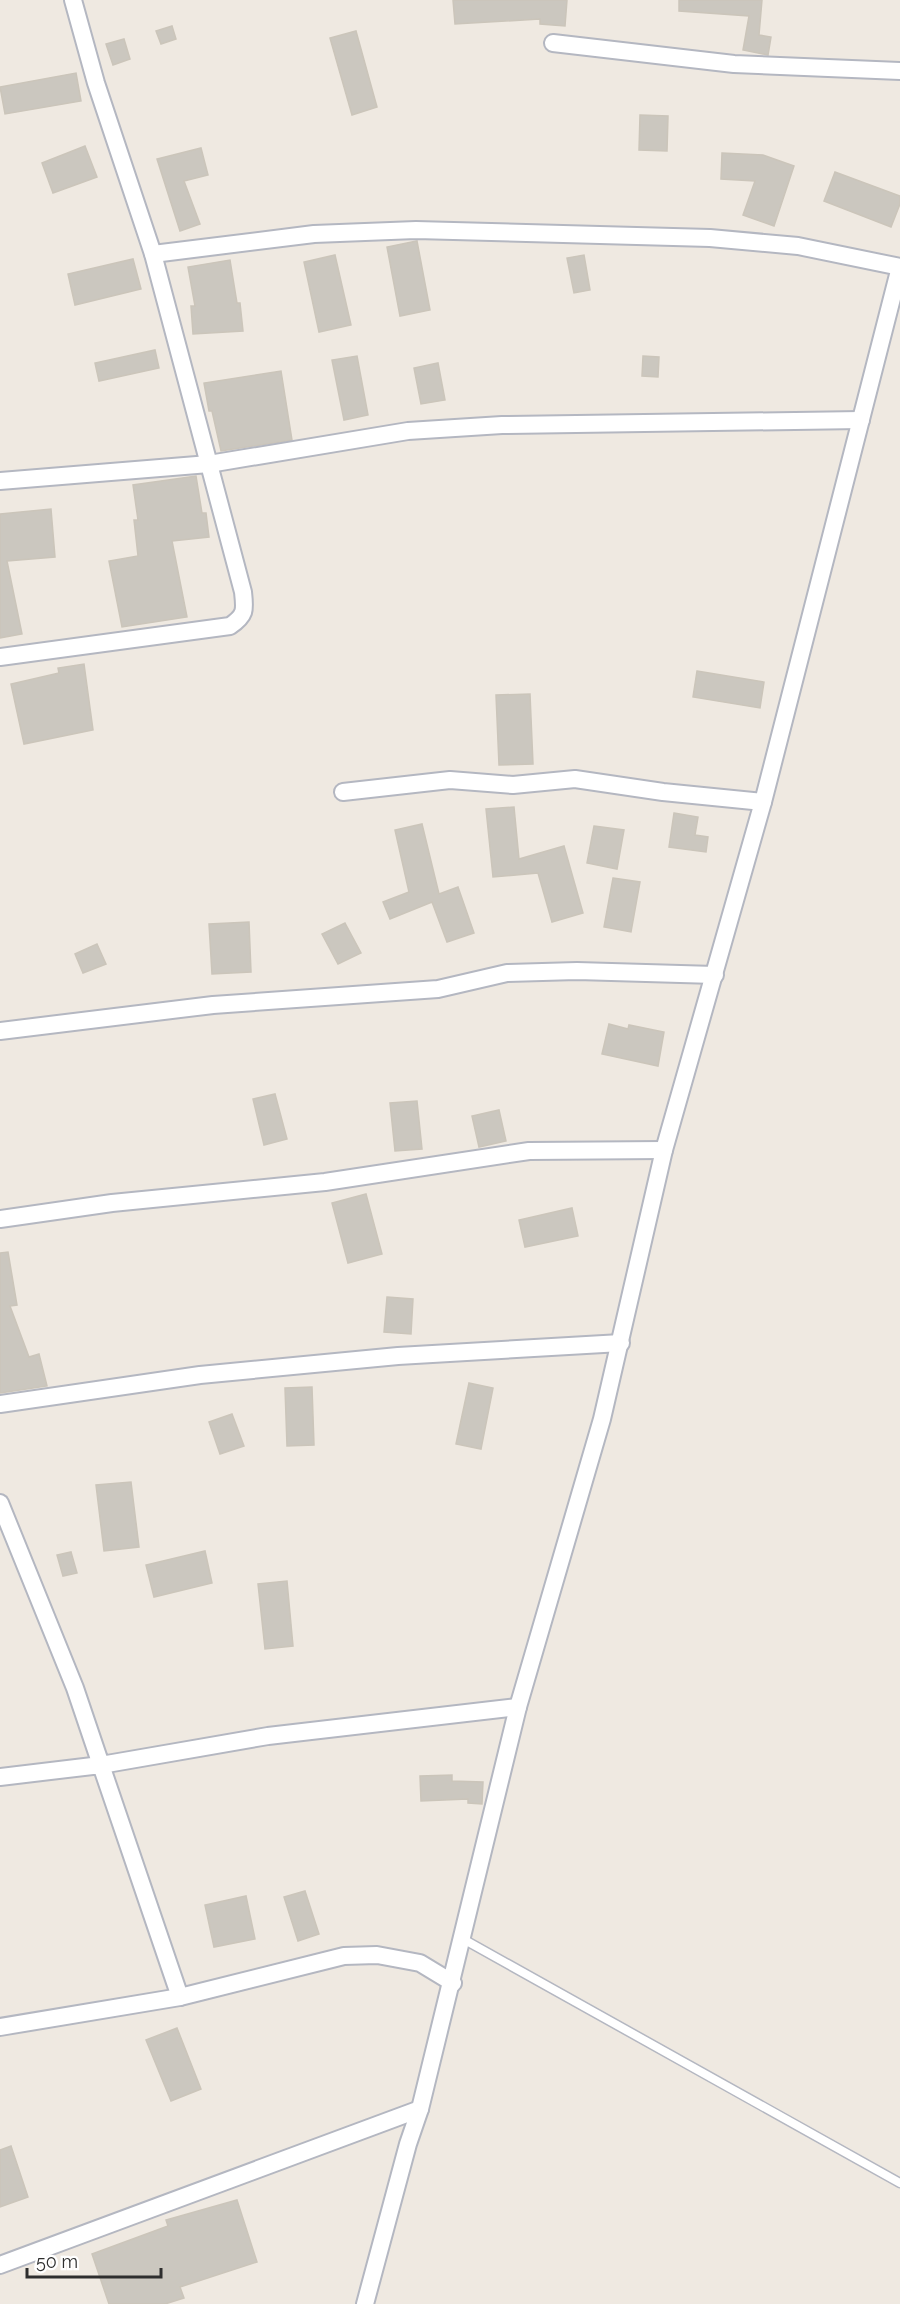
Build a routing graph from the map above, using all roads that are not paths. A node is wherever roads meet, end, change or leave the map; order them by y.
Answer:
1 (73, 0) edge
2 (553, 43) dead end
3 (900, 70) edge
4 (153, 254) junction
5 (900, 267) edge
6 (861, 420) junction
7 (209, 464) junction
8 (0, 481) edge
9 (0, 657) edge
10 (343, 792) dead end
11 (763, 802) junction
12 (715, 975) junction
13 (0, 1031) edge
14 (664, 1150) junction
15 (0, 1219) edge
16 (621, 1343) junction
17 (0, 1404) edge
18 (0, 1503) edge
19 (518, 1707) junction
20 (101, 1765) junction
21 (0, 1777) edge
22 (463, 1939) junction
23 (453, 1983) junction
24 (180, 1997) junction
25 (0, 2027) edge
26 (420, 2109) junction
27 (900, 2183) edge
28 (0, 2265) edge
29 (365, 2304) edge

1 - 4 street
2 - 3 street
4 - 5 street
4 - 7 street
5 - 6 street
6 - 7 street
6 - 11 street
7 - 8 street
7 - 9 street
10 - 11 street
11 - 12 street
12 - 13 street
12 - 14 street
14 - 15 street
14 - 16 street
16 - 17 street
16 - 19 street
18 - 20 street
19 - 20 street
19 - 22 street
20 - 21 street
20 - 24 street
22 - 23 street
22 - 27 lane
23 - 24 street
23 - 26 street
24 - 25 street
26 - 28 street
26 - 29 street

